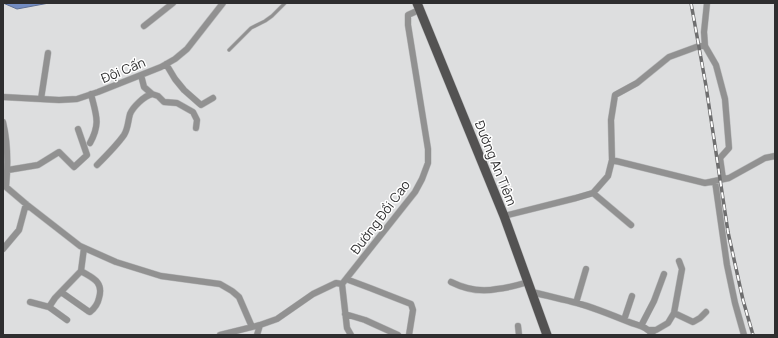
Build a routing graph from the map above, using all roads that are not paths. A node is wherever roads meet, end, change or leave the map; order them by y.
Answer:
1 (174, 3) edge
2 (223, 3) edge
3 (707, 3) edge
4 (283, 4) edge
5 (418, 6) edge
6 (144, 26) dead end
7 (705, 46) junction
8 (229, 50) dead end
9 (48, 53) dead end
10 (166, 64) junction
11 (141, 75) junction
12 (90, 94) junction
13 (152, 94) junction
14 (3, 97) edge
15 (213, 98) dead end
16 (41, 99) junction
17 (3, 122) edge
18 (196, 128) dead end
19 (78, 129) dead end
20 (90, 143) dead end
21 (775, 156) edge
22 (612, 160) junction
23 (97, 165) dead end
24 (8, 170) junction
25 (723, 179) junction
26 (714, 181) junction
27 (5, 188) edge
28 (593, 193) junction
29 (26, 204) junction
30 (504, 216) junction
31 (631, 225) dead end
32 (84, 248) junction
33 (3, 249) edge
34 (679, 261) dead end
35 (586, 269) dead end
36 (81, 271) junction
37 (664, 274) dead end
38 (344, 282) junction
39 (451, 282) dead end
40 (528, 282) junction
41 (61, 292) junction
42 (532, 292) junction
43 (632, 296) dead end
44 (30, 302) dead end
45 (576, 303) junction
46 (49, 307) junction
47 (706, 312) dead end
48 (674, 313) junction
49 (345, 314) junction
50 (67, 320) dead end
51 (624, 320) junction
52 (260, 325) junction
53 (518, 326) dead end
54 (641, 326) junction
55 (250, 327) junction
56 (651, 332) edge
57 (220, 335) edge
58 (242, 335) edge
59 (256, 335) edge
60 (351, 335) edge
61 (398, 335) edge
62 (409, 335) edge
63 (519, 335) edge
64 (547, 335) edge
65 (744, 335) edge

1 - 6 street
2 - 10 street, Đội Cấn
3 - 7 street
4 - 8 lane
5 - 30 main road, Đường An Tiêm
5 - 38 street, Đường Đồi Cao
7 - 22 street
7 - 25 street
9 - 16 street
10 - 11 street, Đội Cấn
10 - 15 street
11 - 12 street, Đội Cấn
11 - 13 street
12 - 16 street, Đội Cấn
12 - 20 street
13 - 18 street
13 - 23 street
14 - 16 street, Đội Cấn
17 - 24 street
19 - 24 street
21 - 25 street
22 - 26 street
22 - 28 street
24 - 27 street
25 - 26 street
26 - 65 street
27 - 29 street
28 - 30 street
28 - 31 street
29 - 32 street
29 - 33 street
30 - 40 main road, Đường An Tiêm
32 - 36 street
32 - 55 street
34 - 48 street
35 - 45 street
36 - 41 street
36 - 41 street
37 - 54 street
38 - 49 street
38 - 52 street
38 - 62 street
39 - 40 street
40 - 42 main road, Đường An Tiêm
41 - 46 street
42 - 45 street
42 - 64 main road, Đường An Tiêm
43 - 51 street
44 - 46 street
45 - 51 street
46 - 50 street
47 - 48 street
48 - 56 street
49 - 60 street
49 - 61 street
51 - 54 street
52 - 55 street
52 - 59 street
53 - 63 street
54 - 56 street
55 - 57 street
55 - 58 street

